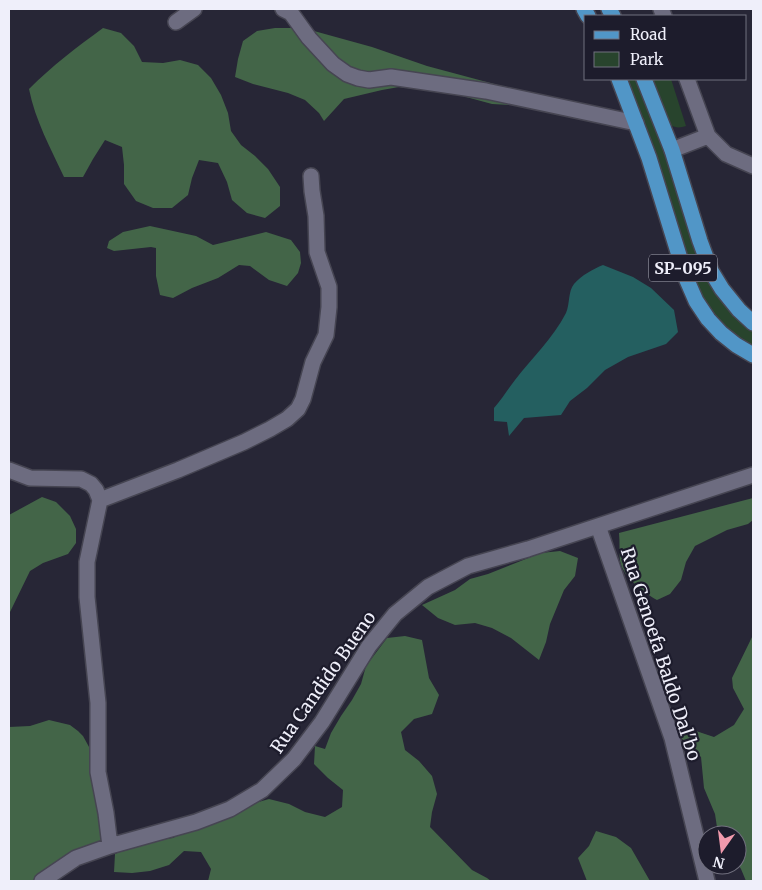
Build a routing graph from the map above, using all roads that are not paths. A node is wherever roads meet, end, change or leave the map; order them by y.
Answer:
1 (194, 9) edge
2 (284, 9) edge
3 (176, 22) dead end
4 (619, 80) edge
5 (644, 80) edge
6 (687, 80) edge
7 (636, 123) junction
8 (708, 136) junction
9 (672, 150) junction
10 (753, 166) edge
11 (311, 176) dead end
12 (753, 323) edge
13 (753, 355) edge
14 (9, 470) edge
15 (753, 475) edge
16 (100, 500) junction
17 (598, 526) junction
18 (110, 846) junction
19 (42, 881) edge
20 (707, 881) edge

1 - 3 street
2 - 7 street
4 - 7 main road, SP-095
5 - 9 main road, SP-095
6 - 8 street
7 - 13 main road, SP-095
8 - 9 street
8 - 10 street
9 - 12 main road, SP-095
11 - 16 street
14 - 16 street
15 - 17 street, Rua Candido Bueno
16 - 18 street
17 - 18 street, Rua Candido Bueno
17 - 20 street, Rua Genoefa Baldo Dal'bo
18 - 19 street, Rua Candido Bueno

